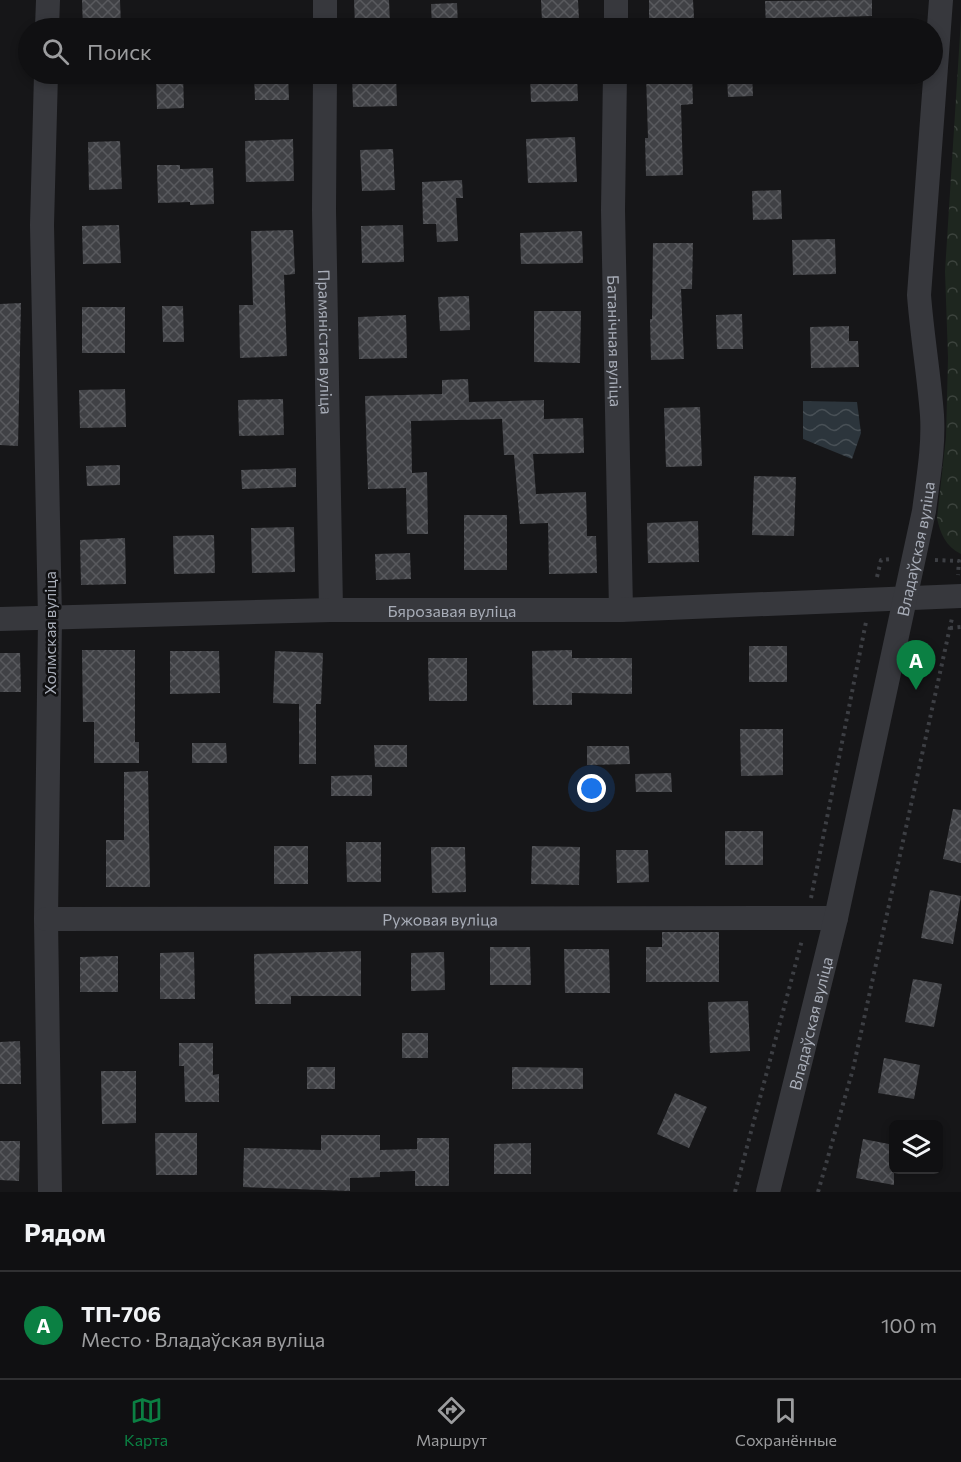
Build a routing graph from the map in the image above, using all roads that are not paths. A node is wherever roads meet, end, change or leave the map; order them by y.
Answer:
1 (48, 0) edge
2 (325, 0) edge
3 (616, 0) edge
4 (941, 0) edge
5 (47, 18) edge
6 (325, 18) edge
7 (616, 18) edge
8 (940, 18) edge
9 (46, 84) edge
10 (325, 84) edge
11 (615, 84) edge
12 (935, 84) edge
13 (961, 596) edge
14 (904, 599) junction
15 (331, 610) junction
16 (621, 610) junction
17 (50, 619) junction
18 (0, 620) edge
19 (836, 918) junction
20 (46, 919) junction
21 (50, 1192) edge
22 (768, 1192) edge

1 - 5 street
2 - 6 street
3 - 7 street
4 - 8 street, Владаўская вуліца
9 - 17 street, Холмская вуліца
10 - 15 street, Прамяністая вуліца
11 - 16 street, Батанічная вуліца
12 - 14 street, Владаўская вуліца
13 - 14 street, Бярозавая вуліца
14 - 16 street, Бярозавая вуліца
14 - 19 street, Владаўская вуліца
15 - 16 street, Бярозавая вуліца
15 - 17 street, Бярозавая вуліца
17 - 18 street, Бярозавая вуліца
17 - 20 street, Холмская вуліца
19 - 20 street, Ружовая вуліца
19 - 22 street, Владаўская вуліца
20 - 21 street, Холмская вуліца

